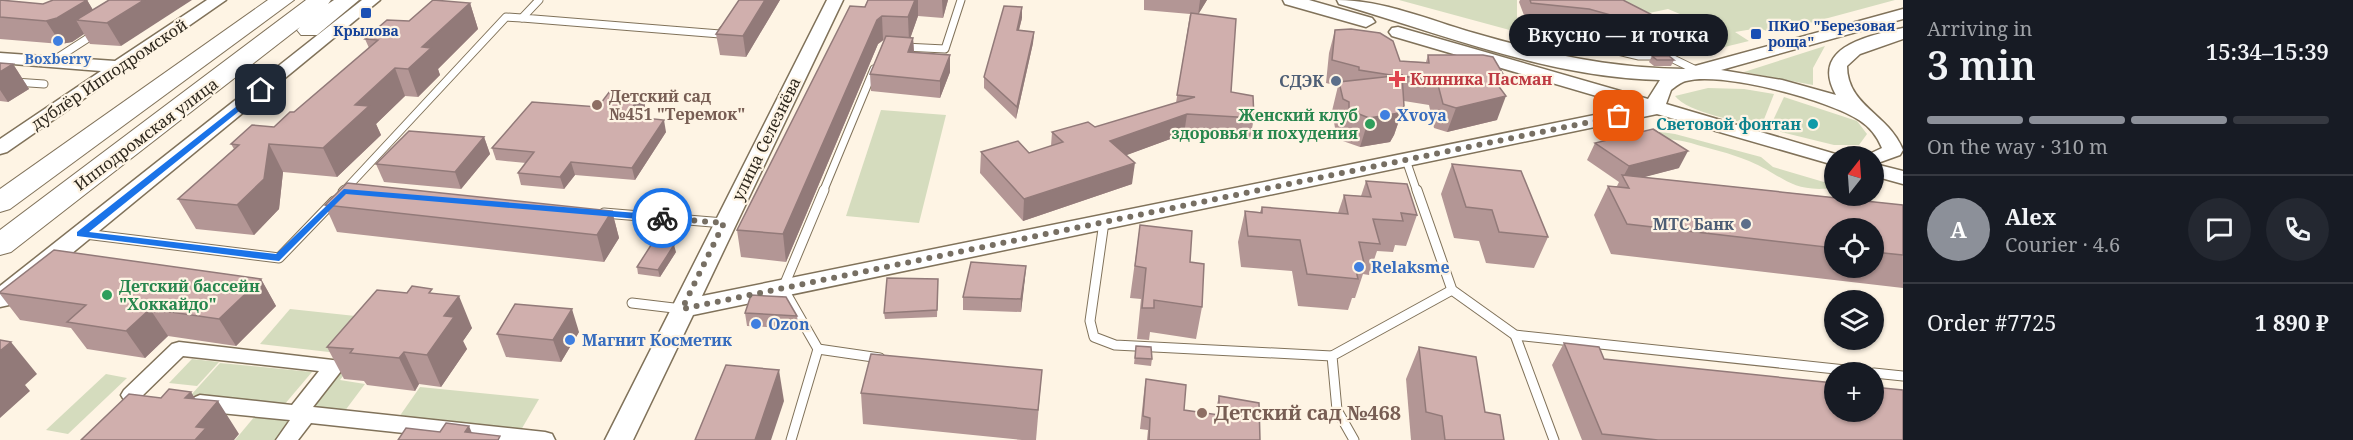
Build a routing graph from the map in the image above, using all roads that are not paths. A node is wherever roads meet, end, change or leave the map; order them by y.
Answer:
1 (218, 0) edge
2 (248, 0) edge
3 (282, 0) edge
4 (320, 0) edge
5 (348, 0) edge
6 (372, 0) edge
7 (539, 0) edge
8 (835, 0) edge
9 (961, 0) edge
10 (1291, 0) edge
11 (1345, 0) edge
12 (1903, 14) edge
13 (522, 18) junction
14 (1647, 20) edge
15 (726, 26) edge
16 (1525, 29) dead end
17 (99, 31) edge
18 (1903, 33) edge
19 (894, 46) edge
20 (1667, 56) junction
21 (879, 57) edge
22 (0, 58) edge
23 (51, 62) junction
24 (117, 67) junction
25 (1691, 73) junction
26 (0, 81) edge
27 (44, 84) dead end
28 (1656, 108) junction
29 (1862, 114) junction
30 (106, 127) junction
31 (1903, 135) edge
32 (142, 138) junction
33 (0, 148) edge
34 (1884, 154) edge
35 (1824, 156) edge
36 (1406, 160) junction
37 (1884, 173) edge
38 (1903, 178) edge
39 (344, 191) junction
40 (356, 192) edge
41 (0, 203) edge
42 (591, 212) edge
43 (1104, 222) junction
44 (724, 223) junction
45 (81, 234) junction
46 (0, 245) edge
47 (783, 288) junction
48 (1452, 290) junction
49 (0, 299) edge
50 (632, 303) dead end
51 (682, 309) junction
52 (1515, 335) junction
53 (818, 350) junction
54 (1332, 356) junction
55 (888, 359) edge
56 (1824, 368) edge
57 (1884, 374) edge
58 (1903, 376) edge
59 (131, 396) junction
60 (153, 398) edge
61 (175, 400) edge
62 (116, 410) edge
63 (301, 415) junction
64 (394, 432) edge
65 (286, 440) edge
66 (545, 440) edge
67 (619, 440) edge
68 (792, 440) edge
69 (1354, 440) edge
70 (1554, 440) edge

1 - 24 street, дублёр Ипподромской
2 - 30 highway
3 - 30 highway, Ипподромская улица
4 - 32 highway, Ипподромская улица
5 - 32 highway
6 - 45 street
7 - 13 lane
8 - 44 street, улица Селезнёва
9 - 19 lane
10 - 28 street
11 - 25 street
12 - 25 street
13 - 15 lane
13 - 39 lane
14 - 20 lane
16 - 20 lane
17 - 23 lane
18 - 29 street
20 - 25 lane
21 - 47 lane
22 - 23 street
23 - 24 street
24 - 33 street, дублёр Ипподромской
25 - 28 street
25 - 29 street
26 - 27 lane
28 - 35 street
28 - 36 street
29 - 31 street
29 - 34 street
30 - 41 highway, Ипподромская улица
32 - 46 highway, Ипподромская улица
36 - 43 street
36 - 48 lane
37 - 38 street
39 - 40 lane
39 - 45 lane
42 - 44 lane
43 - 47 street
43 - 54 lane
44 - 51 street, улица Селезнёва
45 - 49 street
47 - 51 street
47 - 53 lane
48 - 52 lane
48 - 54 lane
50 - 51 lane
51 - 67 street, улица Селезнёва
52 - 56 lane
52 - 70 lane
53 - 55 lane
53 - 68 lane
54 - 69 lane
57 - 58 lane
59 - 60 street
59 - 62 street
59 - 63 street
61 - 63 street
63 - 64 street
63 - 65 street
64 - 66 street

